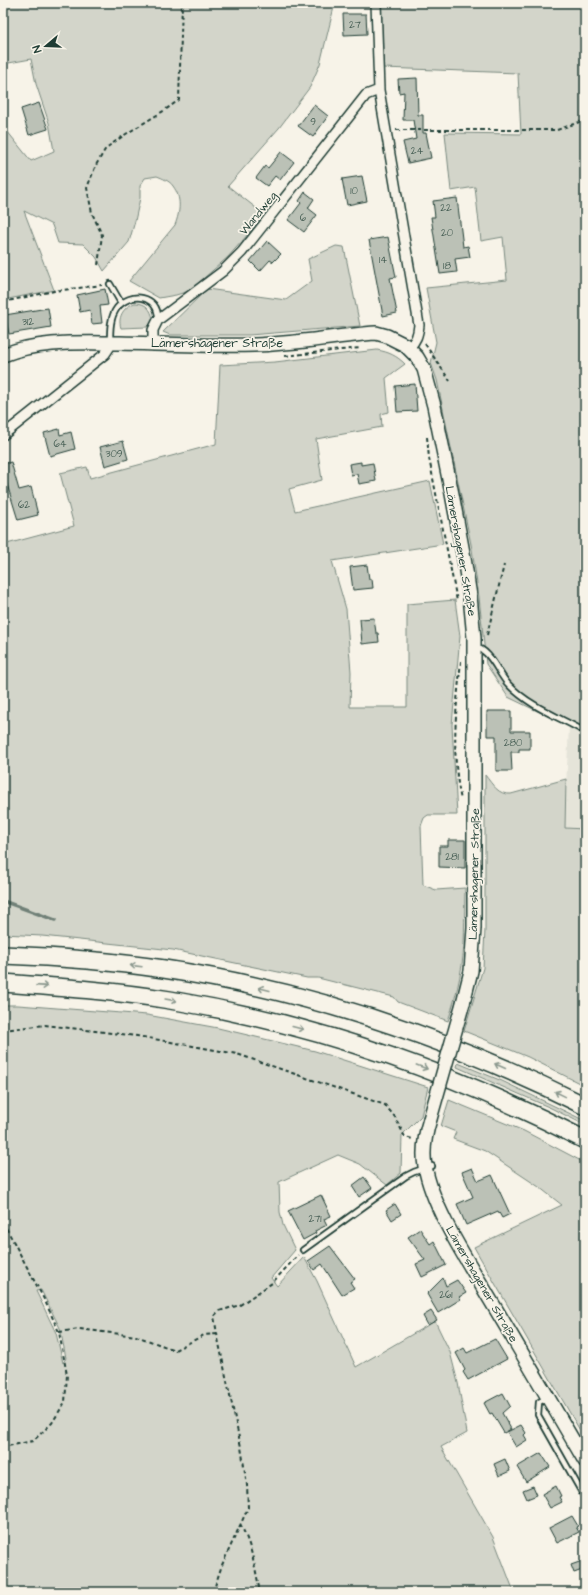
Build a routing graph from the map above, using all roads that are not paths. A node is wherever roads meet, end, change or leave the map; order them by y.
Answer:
1 (376, 3) edge
2 (379, 90) junction
3 (110, 284) road end
4 (121, 304) junction
5 (158, 320) junction
6 (110, 343) junction
7 (152, 344) junction
8 (409, 348) junction
9 (3, 355) edge
10 (3, 435) edge
11 (478, 648) junction
12 (580, 729) dead end
13 (3, 955) edge
14 (3, 983) edge
15 (585, 1106) edge
16 (585, 1140) edge
17 (428, 1167) junction
18 (303, 1250) road end
19 (548, 1398) junction
20 (585, 1461) edge
21 (585, 1498) edge

1 - 2 street
2 - 5 street, Wandweg
2 - 8 street
3 - 4 lane
4 - 5 lane
4 - 6 lane
5 - 7 street
6 - 7 main road, Lämershagener Straße
6 - 9 main road, Lämershagener Straße
6 - 10 street
7 - 8 main road, Lämershagener Straße
8 - 11 main road, Lämershagener Straße
11 - 12 lane
11 - 17 main road, Lämershagener Straße, bridge
15 -> 13 highway
14 -> 16 highway
17 - 18 lane
17 - 19 main road, Lämershagener Straße
19 - 20 main road, Lämershagener Straße
19 - 21 lane

